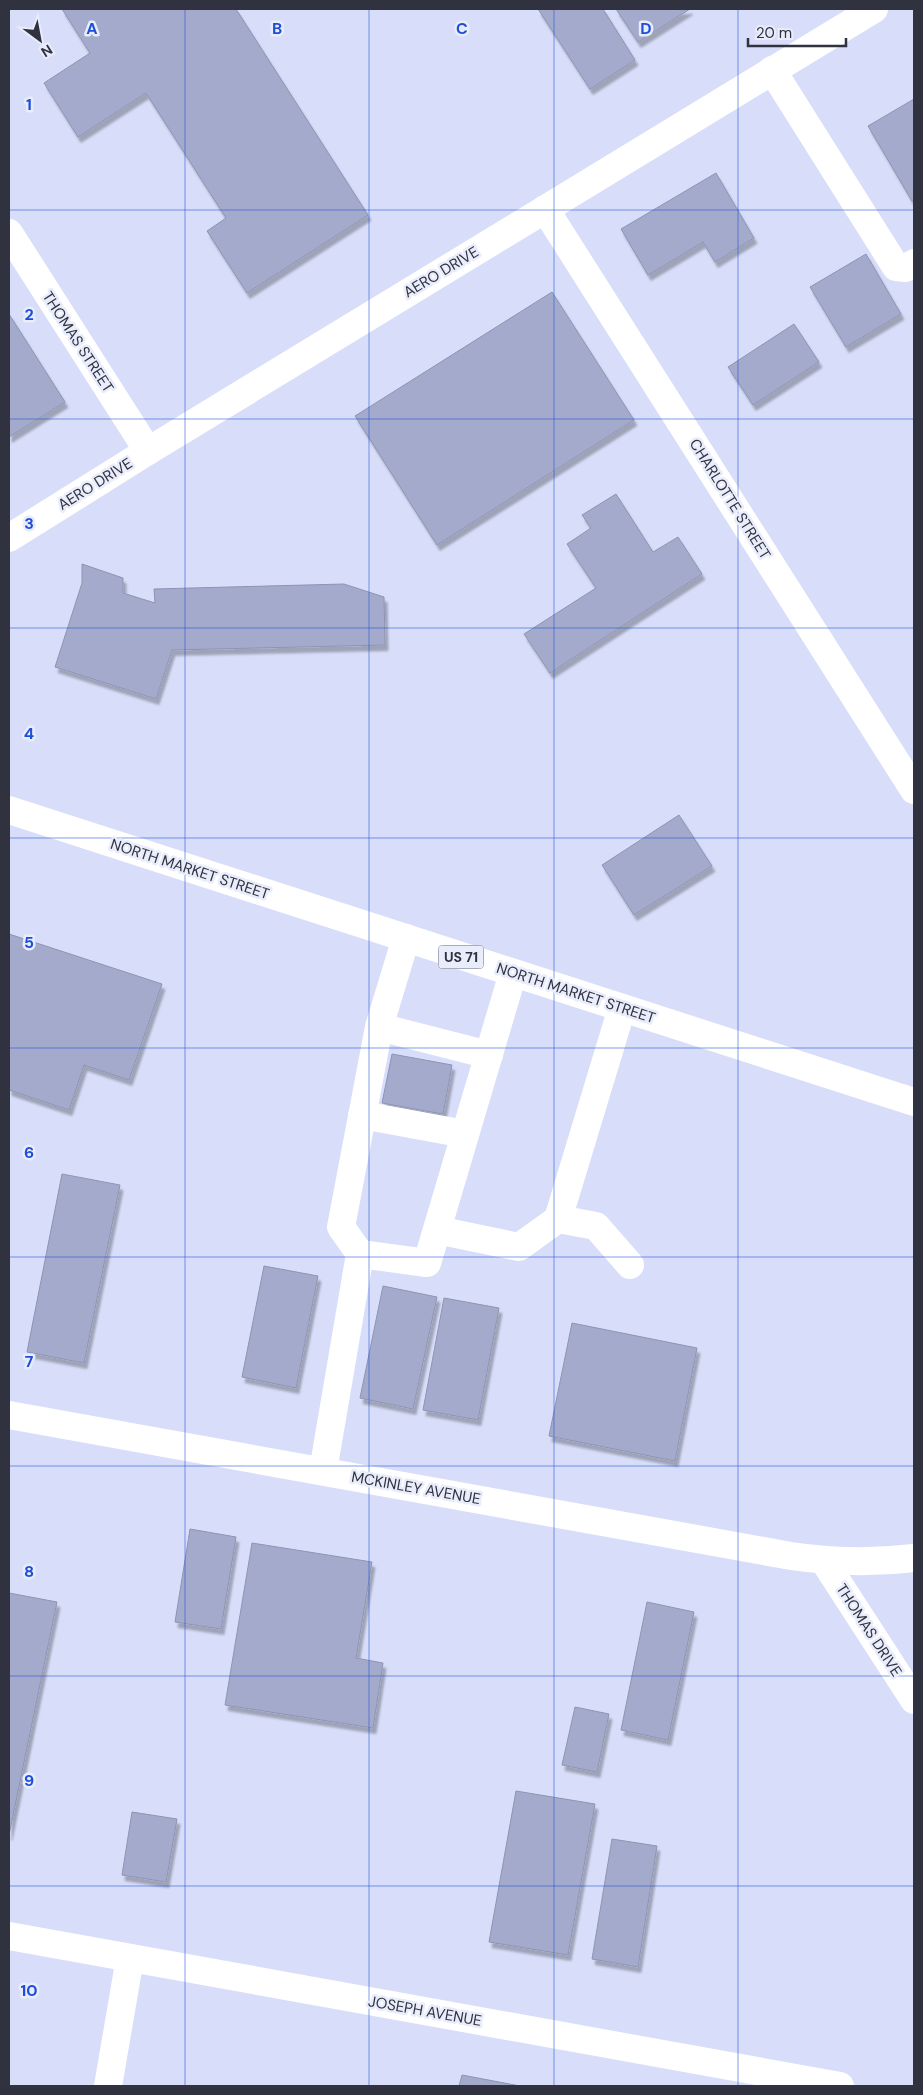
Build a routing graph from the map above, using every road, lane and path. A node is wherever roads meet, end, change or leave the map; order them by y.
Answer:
1 (874, 9) edge
2 (772, 70) junction
3 (545, 208) junction
4 (9, 233) edge
5 (914, 263) edge
6 (148, 451) junction
7 (9, 538) edge
8 (914, 790) edge
9 (9, 810) edge
10 (406, 938) junction
11 (513, 973) junction
12 (622, 1008) junction
13 (379, 1027) junction
14 (489, 1055) junction
15 (914, 1102) edge
16 (362, 1115) junction
17 (465, 1134) junction
18 (558, 1219) junction
19 (437, 1230) junction
20 (360, 1254) junction
21 (630, 1265) dead end
22 (9, 1415) edge
23 (323, 1471) junction
24 (914, 1558) edge
25 (824, 1561) junction
26 (914, 1700) edge
27 (9, 1936) edge
28 (130, 1958) junction
29 (108, 2086) edge
30 (840, 2086) edge

1 - 2 street, AERO DRIVE
2 - 3 street, AERO DRIVE
2 - 5 street
3 - 6 street, AERO DRIVE
3 - 8 street, CHARLOTTE STREET
4 - 6 street, THOMAS STREET
6 - 7 street, AERO DRIVE
9 - 10 street, NORTH MARKET STREET / US 71
10 - 11 street, NORTH MARKET STREET / US 71
10 - 13 street
11 - 12 street, NORTH MARKET STREET / US 71
11 - 14 street
12 - 15 street, NORTH MARKET STREET / US 71
12 - 18 street
13 - 14 street
13 - 16 street
14 - 17 street
16 - 17 street
16 - 20 street
17 - 19 street
18 - 19 street
18 - 21 street
19 - 20 street
20 - 23 street
22 - 23 street, MCKINLEY AVENUE
23 - 25 street, MCKINLEY AVENUE
24 - 25 street, MCKINLEY AVENUE
25 - 26 street, THOMAS DRIVE
27 - 28 street, JOSEPH AVENUE
28 - 29 street
28 - 30 street, JOSEPH AVENUE

